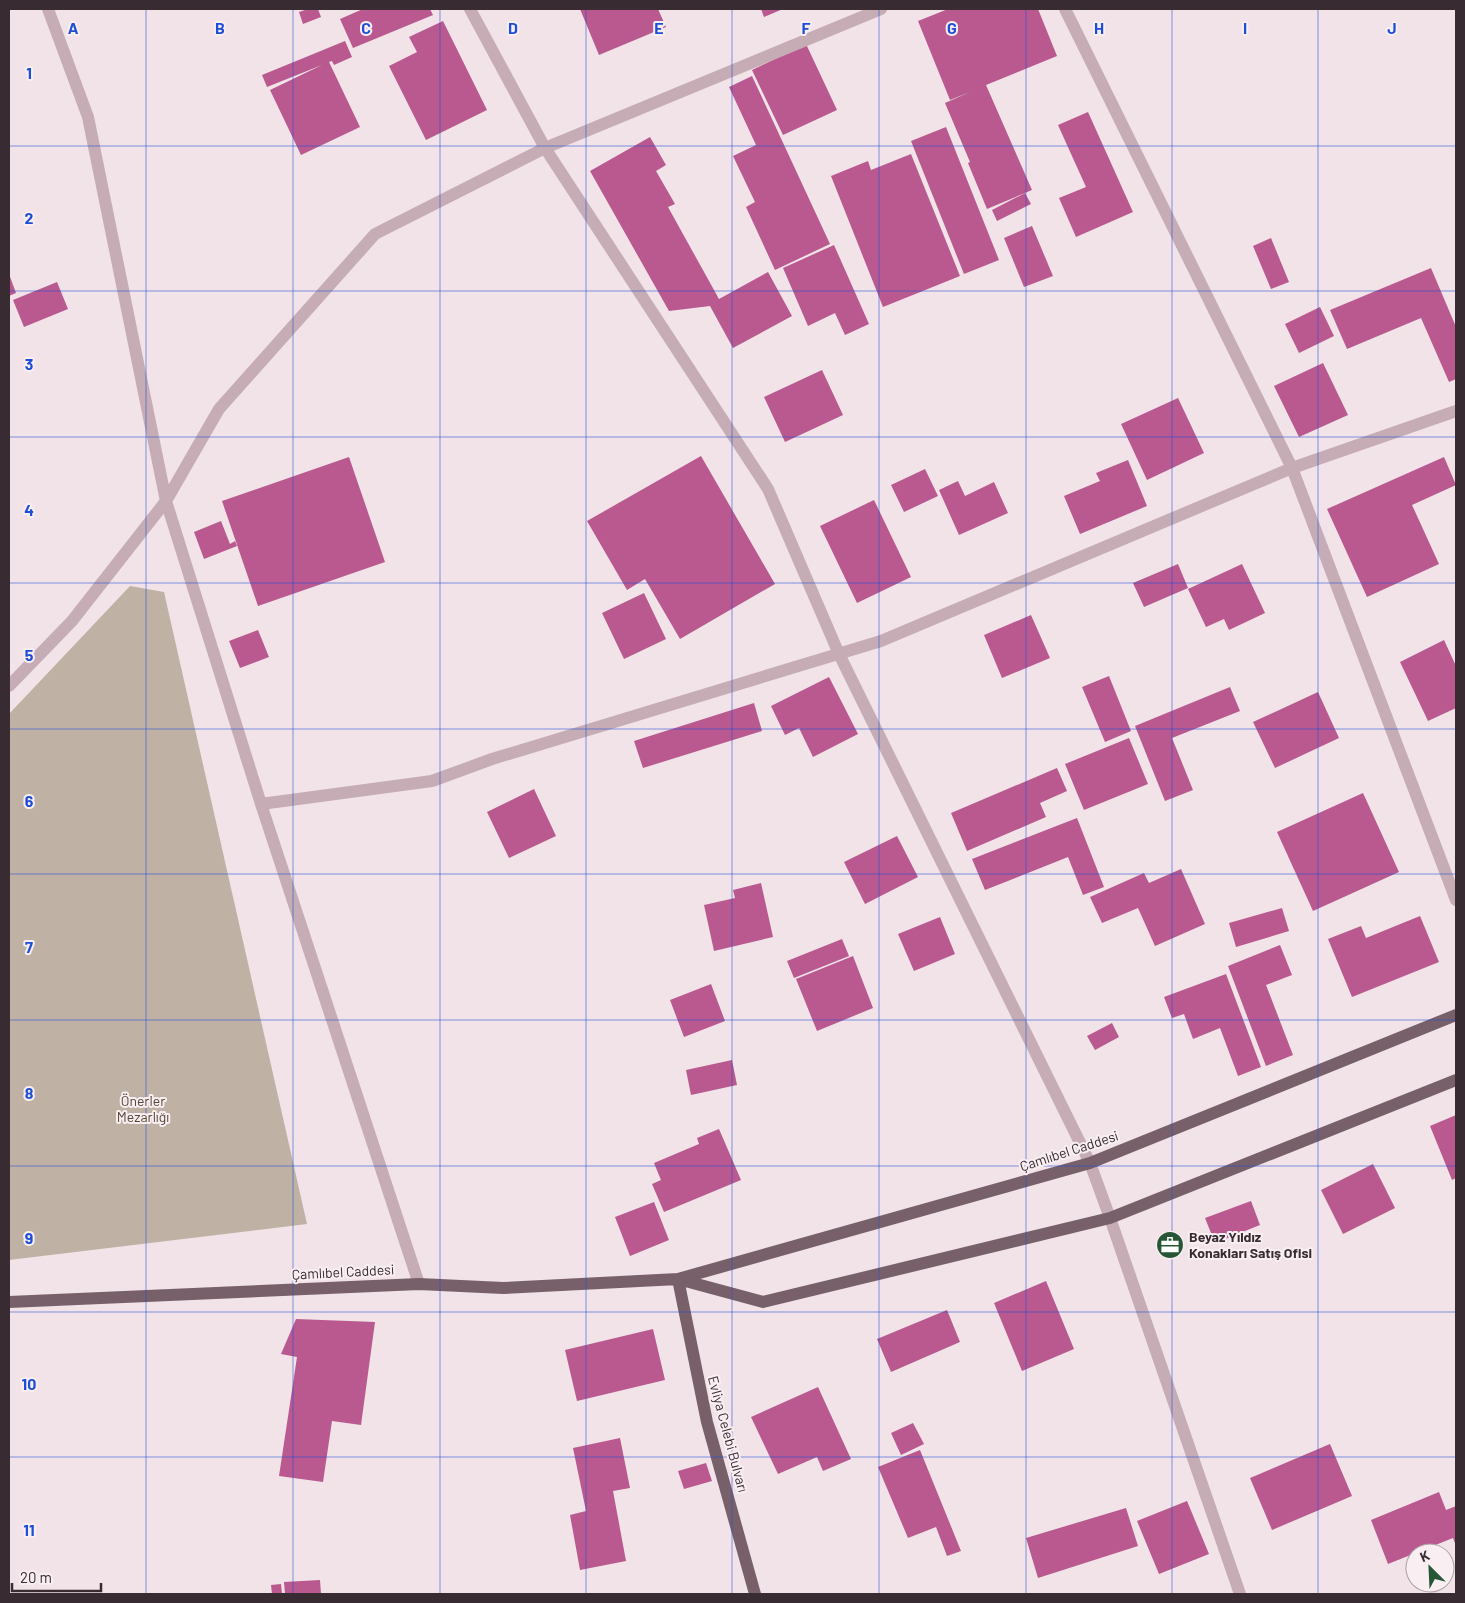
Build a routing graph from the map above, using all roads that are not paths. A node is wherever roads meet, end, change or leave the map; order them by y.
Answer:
1 (48, 9) edge
2 (470, 9) edge
3 (881, 9) edge
4 (1065, 9) edge
5 (545, 148) junction
6 (1456, 411) edge
7 (1292, 468) junction
8 (166, 501) junction
9 (839, 654) junction
10 (9, 686) edge
11 (261, 804) junction
12 (1456, 900) edge
13 (1456, 1015) edge
14 (1456, 1080) edge
15 (1090, 1163) junction
16 (1110, 1218) junction
17 (678, 1279) junction
18 (419, 1284) junction
19 (9, 1302) edge
20 (755, 1594) edge
21 (1240, 1594) edge

1 - 8 street
2 - 5 street
3 - 5 street
4 - 7 street
5 - 8 street
5 - 9 street
6 - 7 street
7 - 9 street
7 - 12 street
8 - 10 street
8 - 11 street
9 - 11 street
9 - 15 street
11 - 18 street
13 - 15 main road, Çamlıbel Caddesi
14 - 16 main road, Çamlıbel Caddesi
15 - 16 street
15 - 17 main road, Çamlıbel Caddesi
16 - 17 main road, Çamlıbel Caddesi
16 - 21 street
17 - 18 main road, Çamlıbel Caddesi
17 - 20 main road, Evliya Celebi Bulvarı
18 - 19 main road, Çamlıbel Caddesi

